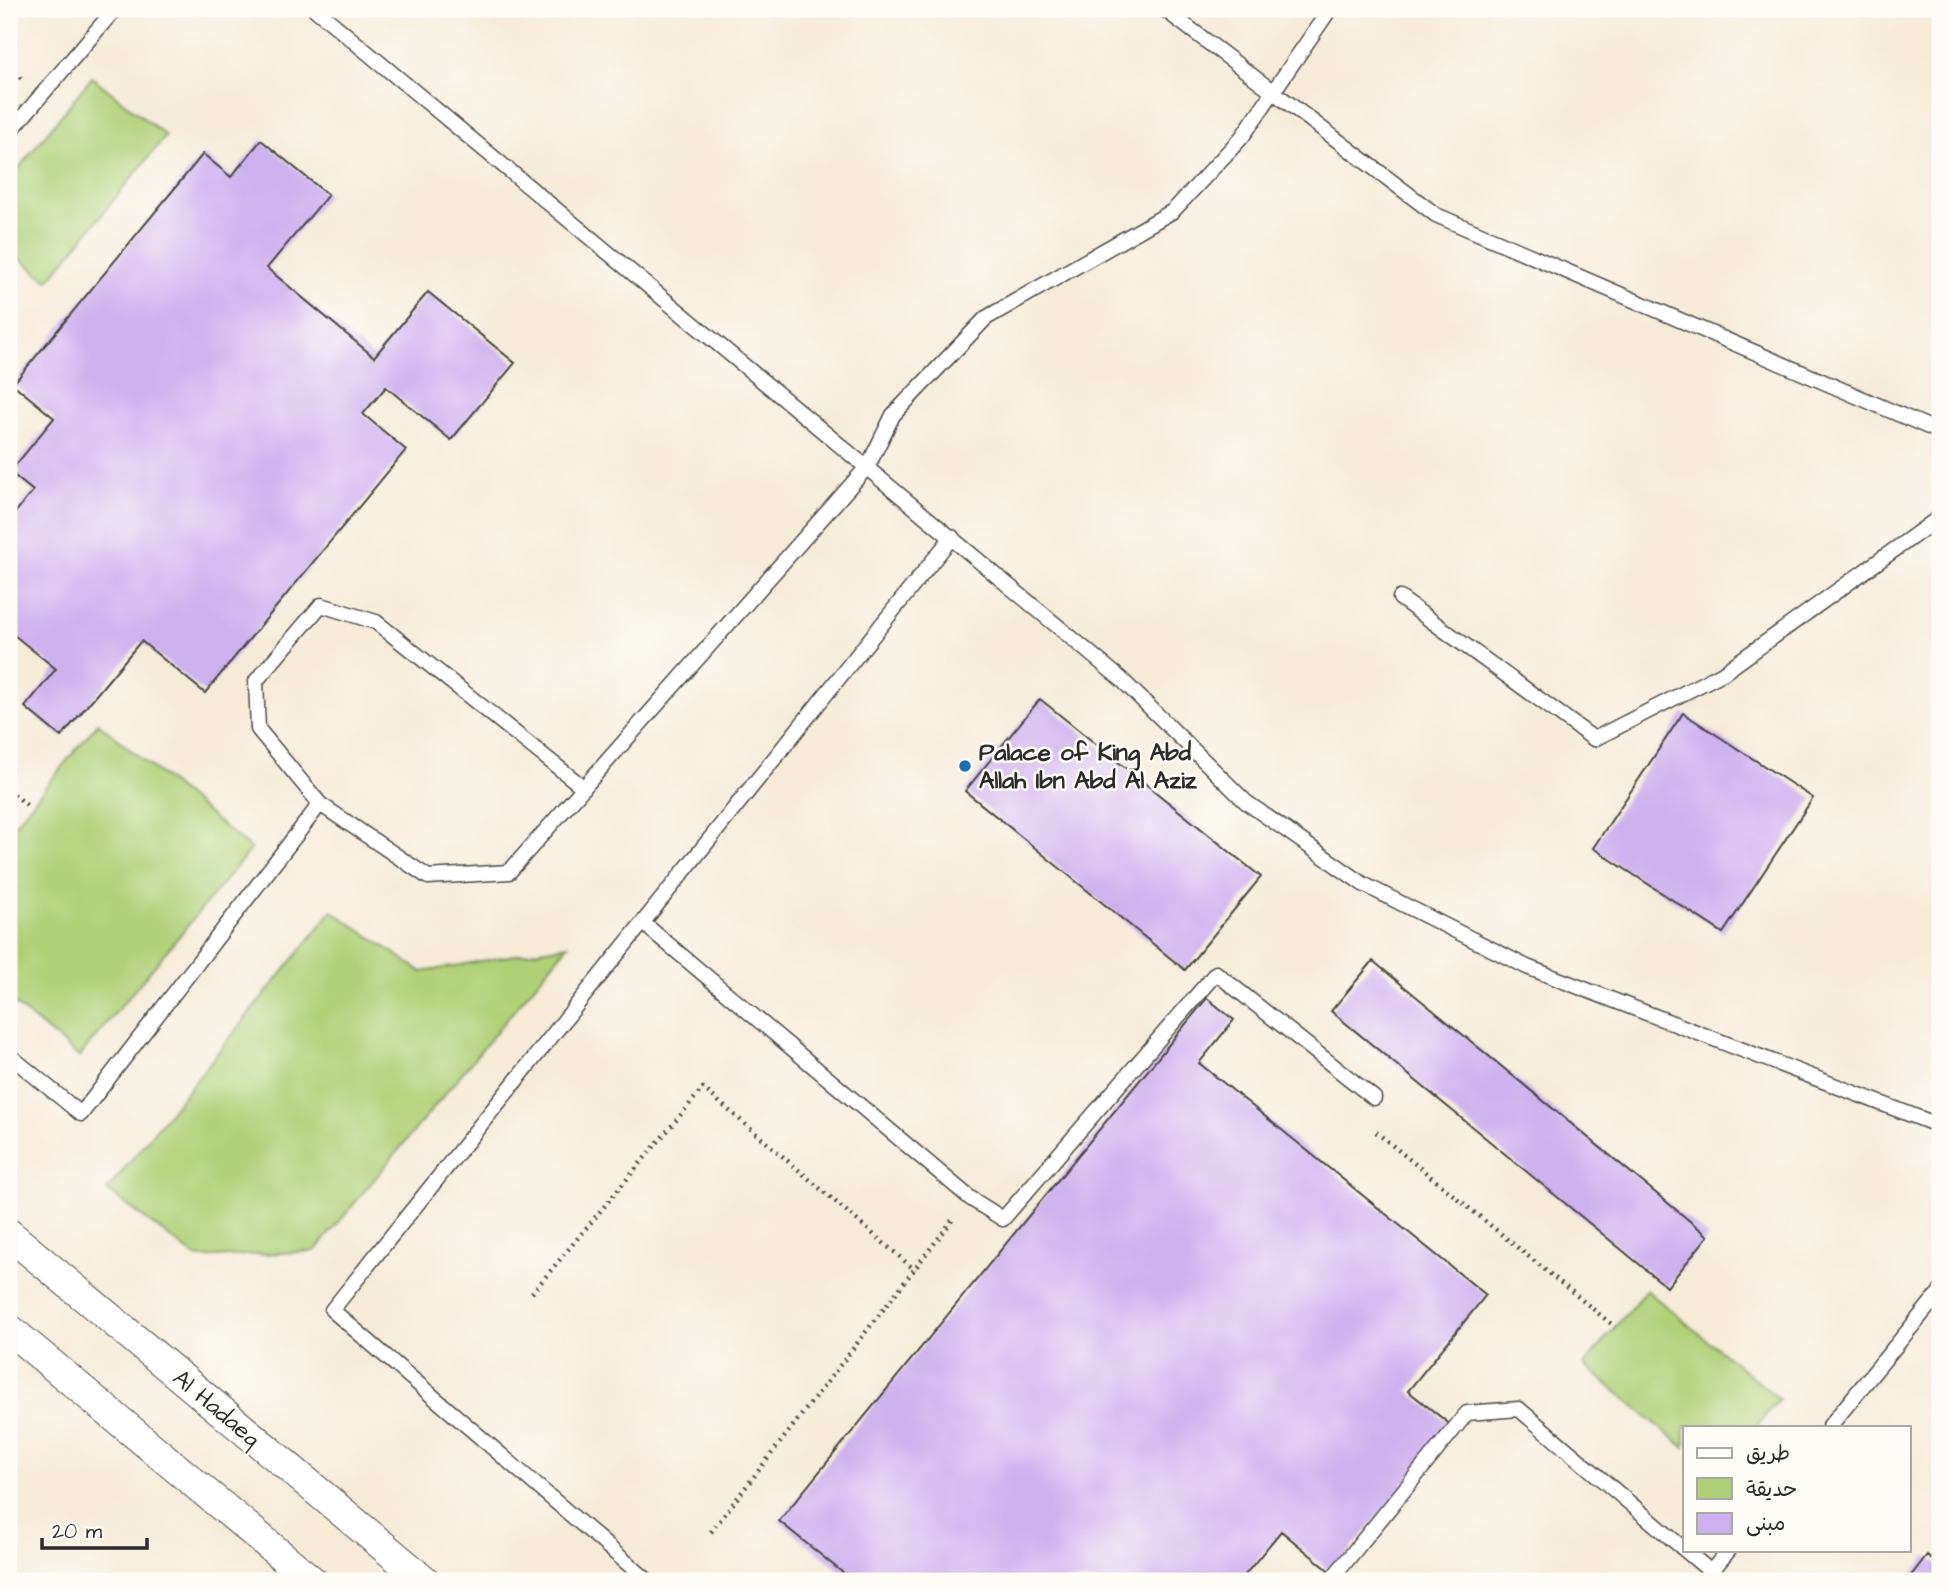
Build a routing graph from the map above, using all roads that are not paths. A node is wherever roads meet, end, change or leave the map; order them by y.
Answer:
1 (115, 9) edge
2 (315, 9) edge
3 (1164, 9) edge
4 (1330, 9) edge
5 (1272, 93) junction
6 (9, 133) edge
7 (1940, 432) edge
8 (868, 466) junction
9 (1940, 517) edge
10 (952, 537) junction
11 (1400, 598) dead end
12 (584, 788) junction
13 (320, 804) junction
14 (643, 923) junction
15 (9, 1055) edge
16 (1374, 1098) dead end
17 (1940, 1126) edge
18 (9, 1234) edge
19 (1940, 1292) edge
20 (9, 1329) edge
21 (1830, 1426) edge
22 (1683, 1548) edge
23 (1687, 1552) edge
24 (1727, 1552) edge
25 (1707, 1576) edge
26 (312, 1581) edge
27 (425, 1581) edge
28 (648, 1581) edge
29 (1329, 1581) edge

1 - 6 lane
2 - 8 lane
3 - 5 lane
4 - 5 lane
5 - 7 lane
5 - 8 lane
8 - 10 lane
8 - 12 lane
9 - 11 lane
10 - 14 lane
10 - 17 lane
12 - 13 lane
12 - 13 lane
13 - 15 lane
14 - 16 lane
14 - 28 lane
18 - 27 street, Al Hadaeq
19 - 21 lane
20 - 26 street
22 - 29 lane
23 - 25 lane
24 - 25 lane

